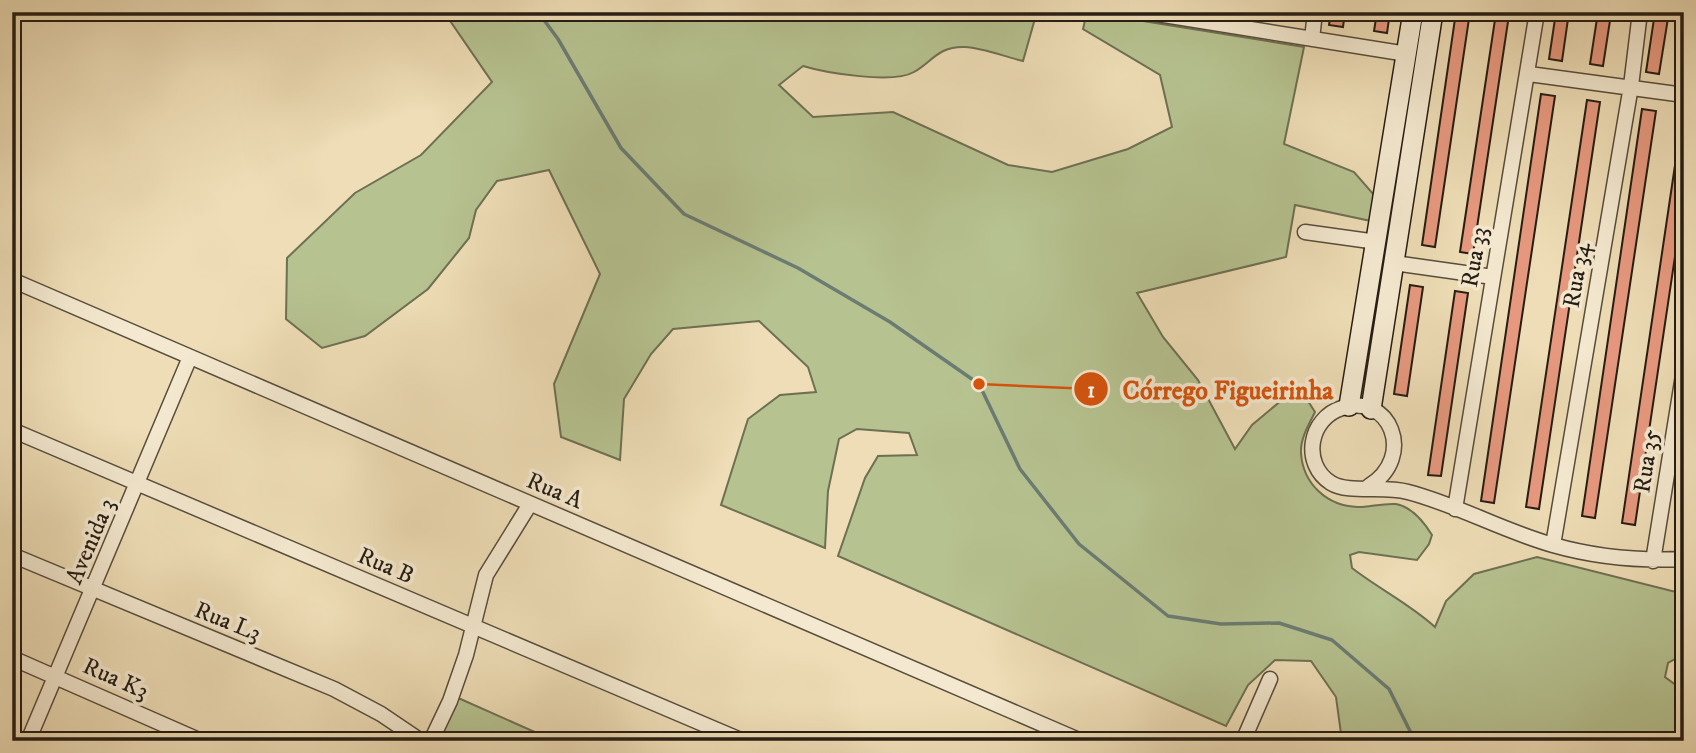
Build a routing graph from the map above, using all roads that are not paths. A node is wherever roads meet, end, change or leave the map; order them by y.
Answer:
1 (1145, 12) edge
2 (1315, 12) edge
3 (1413, 12) edge
4 (1433, 12) edge
5 (1537, 12) edge
6 (1640, 12) edge
7 (1220, 18) edge
8 (1311, 39) junction
9 (1407, 54) junction
10 (1529, 74) junction
11 (1631, 86) junction
12 (1684, 95) edge
13 (1306, 232) dead end
14 (1377, 242) junction
15 (1394, 263) junction
16 (1493, 277) junction
17 (12, 281) edge
18 (190, 357) junction
19 (1684, 369) edge
20 (1349, 406) junction
21 (1371, 409) junction
22 (12, 430) edge
23 (1390, 468) junction
24 (138, 485) junction
25 (1369, 486) junction
26 (1408, 491) junction
27 (530, 504) junction
28 (1455, 509) junction
29 (1553, 545) junction
30 (12, 555) edge
31 (1684, 559) edge
32 (1653, 561) junction
33 (93, 590) junction
34 (471, 626) junction
35 (12, 658) edge
36 (57, 676) junction
37 (1270, 679) dead end
38 (28, 741) edge
39 (201, 741) edge
40 (421, 741) edge
41 (431, 741) edge
42 (743, 741) edge
43 (1080, 741) edge
44 (1243, 741) edge

1 - 7 street
2 - 8 street
3 - 9 street
4 - 15 street
5 - 10 street, Rua 33
6 - 11 street, Rua 34
7 - 8 street
8 - 9 street
9 - 14 street
10 - 11 street
10 - 16 street, Rua 33
11 - 12 street
11 - 29 street, Rua 34
13 - 14 street
14 - 20 street
15 - 16 street
15 - 21 street
16 - 28 street, Rua 33
17 - 18 street, Rua A
18 - 24 street, Avenida 3
18 - 27 street, Rua A
19 - 32 street, Rua 35
20 - 21 street
20 - 25 street
21 - 23 street
22 - 24 street, Rua B
23 - 25 street
23 - 26 street
24 - 33 street, Avenida 3
24 - 34 street, Rua B
25 - 26 street
26 - 28 street
27 - 34 street
27 - 43 street, Rua A
28 - 29 street
29 - 32 street
30 - 33 street, Rua L3
31 - 32 street
33 - 36 street, Avenida 3
33 - 40 street, Rua L3
34 - 41 street
34 - 42 street, Rua B
35 - 36 street, Rua K3
36 - 38 street, Avenida 3
36 - 39 street, Rua K3
37 - 44 street

